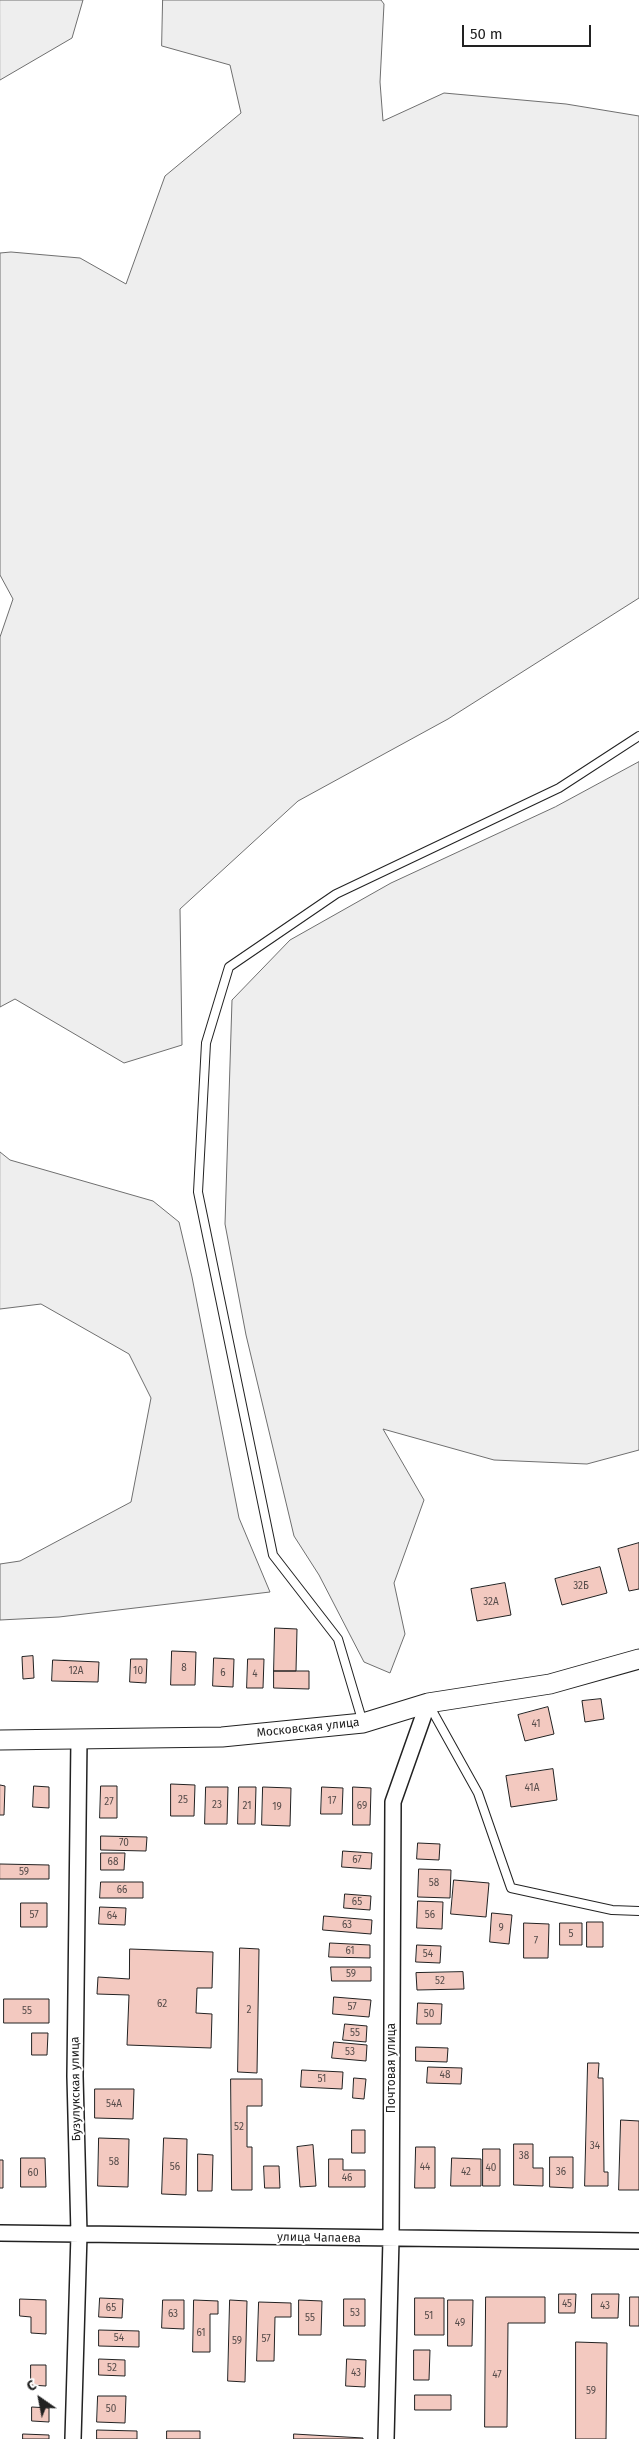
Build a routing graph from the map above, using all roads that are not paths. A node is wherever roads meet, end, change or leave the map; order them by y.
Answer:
1 (639, 736) edge
2 (639, 1659) edge
3 (428, 1703) junction
4 (363, 1723) junction
5 (79, 1739) junction
6 (0, 1740) edge
7 (639, 1911) edge
8 (0, 2233) edge
9 (79, 2234) junction
10 (391, 2239) junction
11 (639, 2241) edge
12 (73, 2439) edge
13 (386, 2439) edge

1 - 4 lane
2 - 3 street, Московская улица
3 - 4 street, Московская улица
3 - 7 lane
3 - 10 street, Почтовая улица
4 - 5 street, Московская улица
5 - 6 street, Московская улица
5 - 9 street, Бузулукская улица
8 - 9 street, улица Чапаева
9 - 10 street, улица Чапаева
9 - 12 street, Бузулукская улица
10 - 11 street, улица Чапаева
10 - 13 street, Почтовая улица

